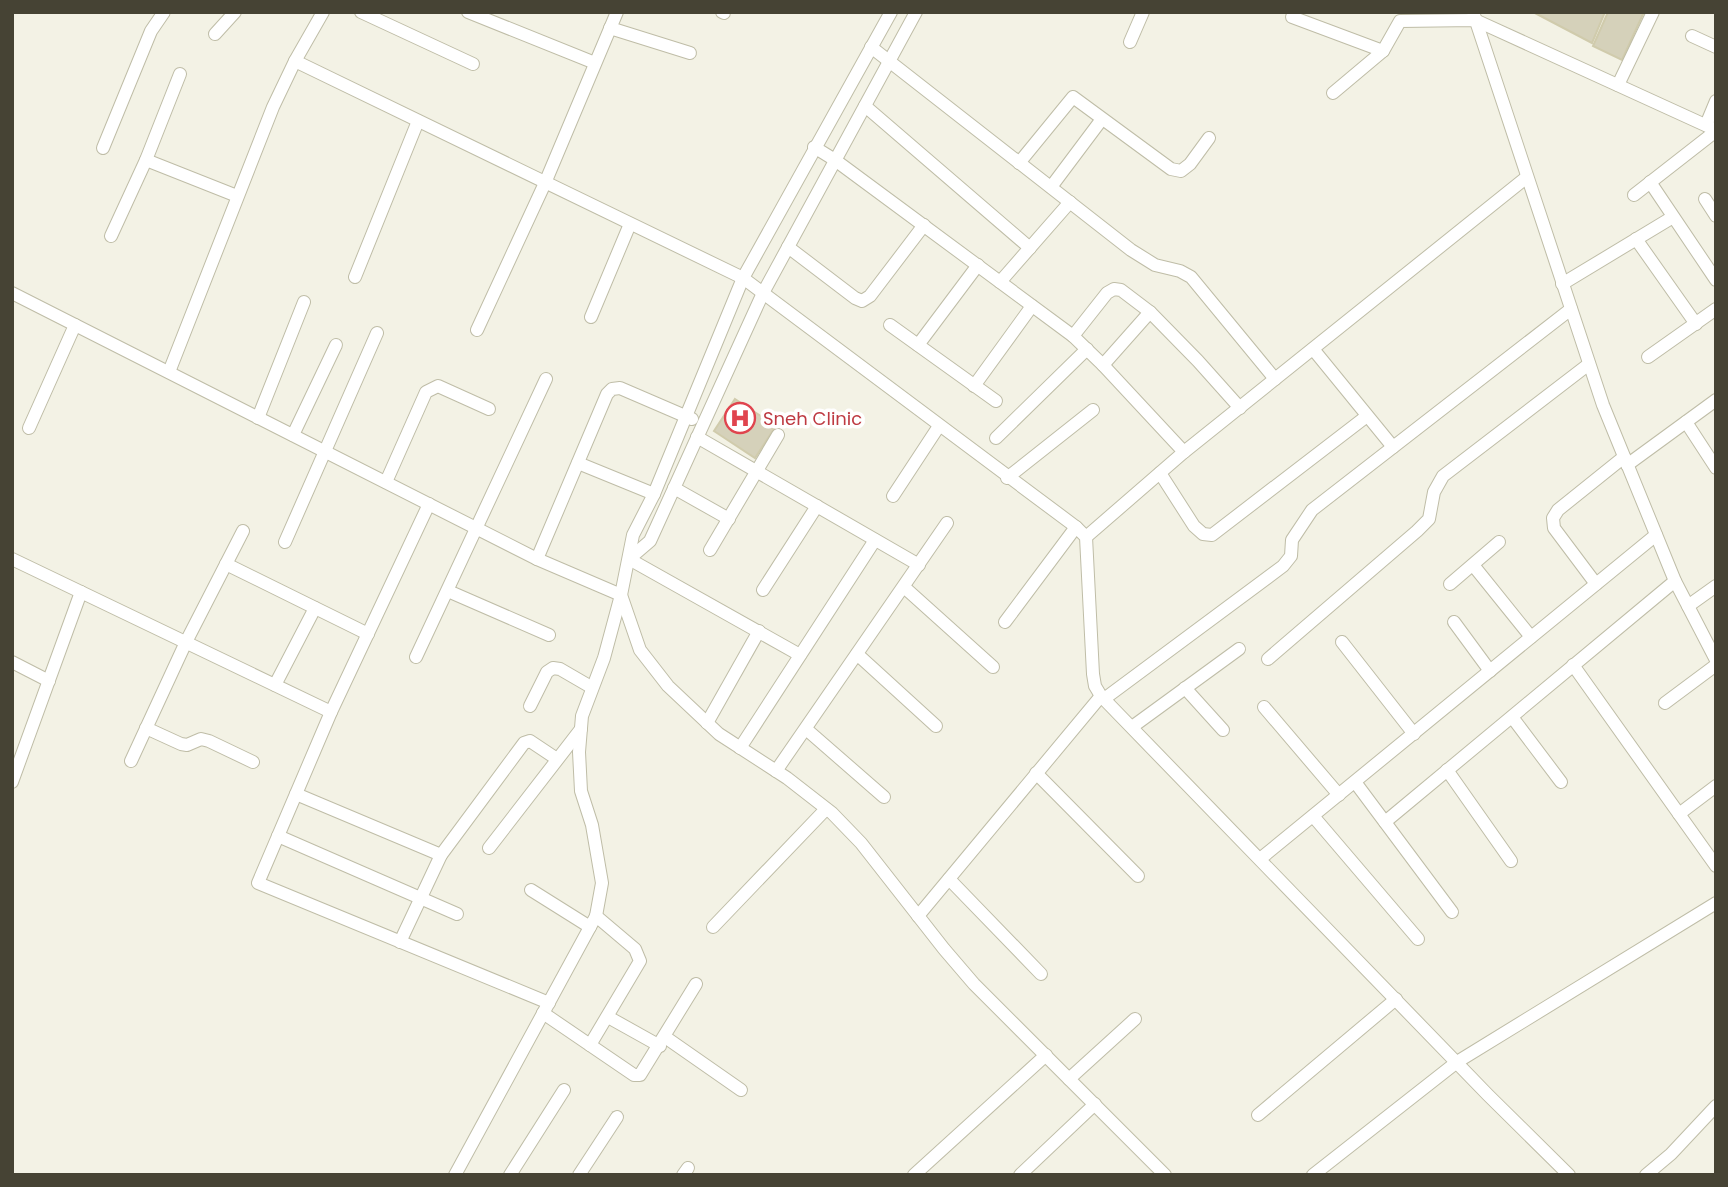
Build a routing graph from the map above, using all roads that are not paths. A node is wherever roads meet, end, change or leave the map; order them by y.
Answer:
1 (163, 12) edge
2 (235, 12) edge
3 (323, 12) edge
4 (361, 12) edge
5 (468, 12) edge
6 (617, 12) edge
7 (891, 12) edge
8 (916, 12) edge
9 (1143, 12) edge
10 (1653, 12) edge
11 (1474, 16) edge
12 (1292, 17) dead end
13 (610, 28) junction
14 (215, 34) dead end
15 (1692, 36) dead end
16 (1130, 42) dead end
17 (871, 47) junction
18 (1716, 47) edge
19 (1383, 51) junction
20 (690, 53) dead end
21 (295, 61) junction
22 (889, 61) junction
23 (595, 63) junction
24 (473, 64) dead end
25 (180, 74) dead end
26 (1618, 85) junction
27 (1333, 93) dead end
28 (1716, 101) edge
29 (865, 106) junction
30 (1102, 119) junction
31 (418, 121) junction
32 (1712, 129) edge
33 (1209, 138) dead end
34 (814, 147) junction
35 (103, 148) dead end
36 (146, 160) junction
37 (835, 160) junction
38 (1019, 163) junction
39 (1527, 177) junction
40 (1650, 182) junction
41 (545, 183) junction
42 (1051, 187) junction
43 (1634, 195) dead end
44 (237, 196) junction
45 (1705, 199) dead end
46 (1070, 202) junction
47 (1716, 216) edge
48 (1673, 217) junction
49 (630, 224) junction
50 (924, 225) junction
51 (111, 236) dead end
52 (1636, 239) junction
53 (788, 247) junction
54 (1030, 248) junction
55 (978, 265) junction
56 (355, 277) dead end
57 (743, 278) junction
58 (1716, 279) edge
59 (1000, 282) junction
60 (1562, 284) junction
61 (12, 293) edge
62 (763, 293) junction
63 (304, 302) dead end
64 (1032, 306) junction
65 (1571, 309) junction
66 (1716, 310) edge
67 (1150, 313) junction
68 (591, 317) dead end
69 (1696, 324) junction
70 (75, 325) junction
71 (890, 325) dead end
72 (477, 330) dead end
73 (377, 333) dead end
74 (1073, 336) junction
75 (336, 345) dead end
76 (918, 345) junction
77 (1087, 349) junction
78 (1313, 349) junction
79 (1648, 357) dead end
80 (1589, 364) junction
81 (1103, 365) junction
82 (169, 372) junction
83 (546, 379) dead end
84 (1275, 379) junction
85 (974, 386) junction
86 (1716, 400) edge
87 (996, 401) dead end
88 (1240, 408) junction
89 (489, 409) dead end
90 (1093, 410) dead end
91 (686, 416) junction
92 (1367, 416) junction
93 (258, 418) junction
94 (1686, 422) junction
95 (703, 424) junction
96 (939, 426) junction
97 (29, 428) dead end
98 (293, 435) junction
99 (778, 435) dead end
100 (697, 437) junction
101 (996, 438) dead end
102 (1393, 447) junction
103 (325, 451) junction
104 (1184, 453) junction
105 (1626, 461) junction
106 (578, 463) junction
107 (1716, 468) edge
108 (757, 472) junction
109 (1160, 473) junction
110 (1007, 478) junction
111 (386, 482) junction
112 (674, 488) junction
113 (654, 494) junction
114 (893, 496) dead end
115 (429, 504) junction
116 (817, 506) junction
117 (729, 519) junction
118 (947, 523) dead end
119 (1076, 527) junction
120 (477, 528) junction
121 (243, 531) dead end
122 (1656, 535) junction
123 (1086, 537) junction
124 (875, 540) junction
125 (285, 542) dead end
126 (1499, 542) dead end
127 (710, 550) dead end
128 (12, 559) edge
129 (537, 559) junction
130 (629, 559) junction
131 (226, 564) junction
132 (919, 565) junction
133 (1473, 565) junction
134 (1675, 581) junction
135 (1450, 584) dead end
136 (1596, 584) junction
137 (1716, 586) edge
138 (904, 587) junction
139 (763, 590) dead end
140 (447, 591) junction
141 (81, 592) junction
142 (621, 595) junction
143 (1688, 606) junction
144 (315, 608) junction
145 (1005, 622) dead end
146 (1454, 622) dead end
147 (759, 631) junction
148 (368, 634) junction
149 (549, 635) dead end
150 (1531, 637) junction
151 (186, 642) junction
152 (1342, 642) dead end
153 (1239, 649) dead end
154 (858, 654) junction
155 (800, 655) junction
156 (416, 657) dead end
157 (1268, 659) dead end
158 (12, 662) edge
159 (1716, 662) edge
160 (1573, 665) junction
161 (993, 667) dead end
162 (1490, 671) junction
163 (49, 681) junction
164 (275, 685) junction
165 (591, 687) junction
166 (1185, 688) junction
167 (1102, 698) junction
168 (1665, 703) dead end
169 (530, 706) dead end
170 (1264, 708) dead end
171 (331, 712) junction
172 (1512, 717) junction
173 (707, 723) junction
174 (936, 726) dead end
175 (1132, 727) junction
176 (146, 728) junction
177 (581, 729) junction
178 (806, 729) junction
179 (1223, 730) dead end
180 (1414, 734) junction
181 (740, 748) junction
182 (18, 749) edge
183 (557, 759) junction
184 (131, 761) dead end
185 (253, 762) dead end
186 (1447, 770) junction
187 (776, 771) junction
188 (1037, 774) junction
189 (12, 782) edge
190 (1355, 782) junction
191 (1560, 782) dead end
192 (1716, 786) edge
193 (296, 794) junction
194 (1339, 795) junction
195 (884, 797) dead end
196 (827, 809) junction
197 (1679, 814) junction
198 (1313, 816) junction
199 (1385, 822) junction
200 (278, 836) junction
201 (489, 848) dead end
202 (440, 855) junction
203 (1260, 859) junction
204 (1511, 860) dead end
205 (1716, 866) edge
206 (1138, 876) dead end
207 (948, 879) junction
208 (531, 890) dead end
209 (420, 898) junction
210 (1716, 903) edge
211 (1452, 912) dead end
212 (457, 914) dead end
213 (918, 916) junction
214 (593, 922) junction
215 (713, 927) dead end
216 (1418, 939) dead end
217 (400, 942) junction
218 (1041, 974) dead end
219 (696, 984) dead end
220 (1396, 999) junction
221 (546, 1008) junction
222 (608, 1017) junction
223 (1135, 1018) dead end
224 (662, 1042) junction
225 (590, 1045) junction
226 (1046, 1055) junction
227 (1457, 1062) junction
228 (1069, 1079) junction
229 (564, 1090) dead end
230 (741, 1090) dead end
231 (1095, 1104) junction
232 (1716, 1106) edge
233 (1258, 1115) dead end
234 (617, 1117) dead end
235 (1318, 1173) edge
236 (455, 1175) edge
237 (510, 1175) edge
238 (579, 1175) edge
239 (914, 1175) edge
240 (1020, 1175) edge
241 (1165, 1175) edge
242 (1569, 1175) edge
243 (1646, 1175) edge

1 - 35 street
2 - 14 street
3 - 21 street
4 - 24 street
5 - 23 street
6 - 13 street
7 - 17 street
8 - 22 street
9 - 16 street
10 - 26 street
11 - 19 street
11 - 26 street
11 - 39 street
12 - 19 street
13 - 20 street
13 - 23 street
15 - 18 street
17 - 22 street
17 - 34 street
19 - 27 street
21 - 31 street
21 - 44 street
22 - 29 street
22 - 38 street
23 - 41 street
25 - 36 street
26 - 32 street
28 - 32 street
29 - 37 street
29 - 54 street
30 - 33 street
30 - 38 street
30 - 42 street
31 - 41 street
31 - 56 street
32 - 40 street
34 - 37 street
34 - 57 street
36 - 44 street
36 - 51 street
37 - 50 street
37 - 53 street
38 - 42 street
39 - 60 street
39 - 78 street
40 - 43 street
40 - 48 street
41 - 49 street
41 - 72 street
42 - 46 street
44 - 82 street
45 - 47 street
46 - 54 street
46 - 84 street
48 - 52 street
48 - 58 street
49 - 57 street
49 - 68 street
50 - 53 street
50 - 55 street
52 - 60 street
52 - 69 street
53 - 62 street
54 - 59 street
55 - 59 street
55 - 76 street
57 - 62 street
57 - 91 street
59 - 64 street
60 - 65 street
61 - 70 street
62 - 95 street
62 - 96 street
63 - 93 street
64 - 74 street
64 - 85 street
65 - 80 street
65 - 102 street
66 - 69 street
67 - 74 street
67 - 81 street
67 - 88 street
69 - 79 street
70 - 82 street
70 - 97 street
71 - 76 street
73 - 103 street
74 - 77 street
75 - 98 street
76 - 85 street
77 - 81 street
77 - 101 street
78 - 84 street
78 - 92 street
80 - 105 street
80 - 157 street
81 - 104 street
82 - 93 street
83 - 120 street
84 - 88 street
85 - 87 street
86 - 94 street
88 - 104 street
89 - 111 street
90 - 110 street
91 - 95 street
91 - 106 street
91 - 113 street
92 - 102 street
92 - 109 street
93 - 98 street
94 - 105 street
94 - 107 street
95 - 100 street
96 - 110 street
96 - 114 street
98 - 103 street
99 - 108 street
100 - 108 street
100 - 112 street
102 - 167 street
103 - 111 street
103 - 125 street
104 - 109 street
105 - 122 street
105 - 136 street
106 - 113 street
106 - 129 street
108 - 116 street
108 - 117 street
109 - 123 street
110 - 119 street
111 - 115 street
112 - 117 street
112 - 130 street
113 - 130 street
115 - 120 street
115 - 148 street
116 - 124 street
116 - 139 street
117 - 127 street
118 - 132 street
119 - 123 street
119 - 145 street
120 - 129 street
120 - 140 street
121 - 131 street
122 - 134 street
122 - 136 street
123 - 167 street
124 - 132 street
124 - 155 street
126 - 133 street
128 - 141 street
129 - 142 street
130 - 142 street
130 - 147 street
131 - 144 street
131 - 151 street
132 - 138 street
133 - 135 street
133 - 150 street
134 - 143 street
134 - 160 street
136 - 150 street
137 - 143 street
138 - 154 street
138 - 161 street
140 - 149 street
140 - 156 street
141 - 151 street
141 - 163 street
142 - 165 street
142 - 173 street
143 - 159 street
144 - 148 street
144 - 164 street
146 - 162 street
147 - 155 street
147 - 173 street
148 - 171 street
150 - 162 street
151 - 164 street
151 - 176 street
152 - 180 street
153 - 166 street
154 - 174 street
154 - 178 street
155 - 181 street
158 - 163 street
159 - 168 street
160 - 172 street
160 - 197 street
162 - 180 street
163 - 182 street
164 - 171 street
165 - 169 street
165 - 177 street
166 - 175 street
166 - 179 street
167 - 175 street
167 - 188 street
170 - 194 street
171 - 193 street
172 - 186 street
172 - 191 street
173 - 181 street
175 - 203 street
176 - 184 street
176 - 185 street
177 - 183 street
177 - 214 street
178 - 187 street
178 - 195 street
180 - 190 street
181 - 187 street
182 - 189 street
183 - 201 street
183 - 202 street
186 - 199 street
186 - 204 street
187 - 196 street
188 - 206 street
188 - 207 street
190 - 194 street
190 - 199 street
192 - 197 street
193 - 200 street
193 - 202 street
194 - 198 street
196 - 213 street
196 - 215 street
197 - 205 street
198 - 203 street
198 - 216 street
199 - 211 street
200 - 209 street
200 - 217 street
202 - 209 street
203 - 220 street
207 - 213 street
207 - 218 street
208 - 214 street
209 - 212 street
209 - 217 street
210 - 227 street
213 - 226 street
214 - 221 street
214 - 222 street
217 - 221 street
219 - 224 street
220 - 227 street
220 - 233 street
221 - 225 street
221 - 236 street
222 - 224 street
222 - 225 street
223 - 228 street
224 - 225 street
224 - 230 street
226 - 228 street
226 - 239 street
227 - 235 street
227 - 242 street
228 - 231 street
229 - 237 street
231 - 240 street
231 - 241 street
232 - 243 street
234 - 238 street

